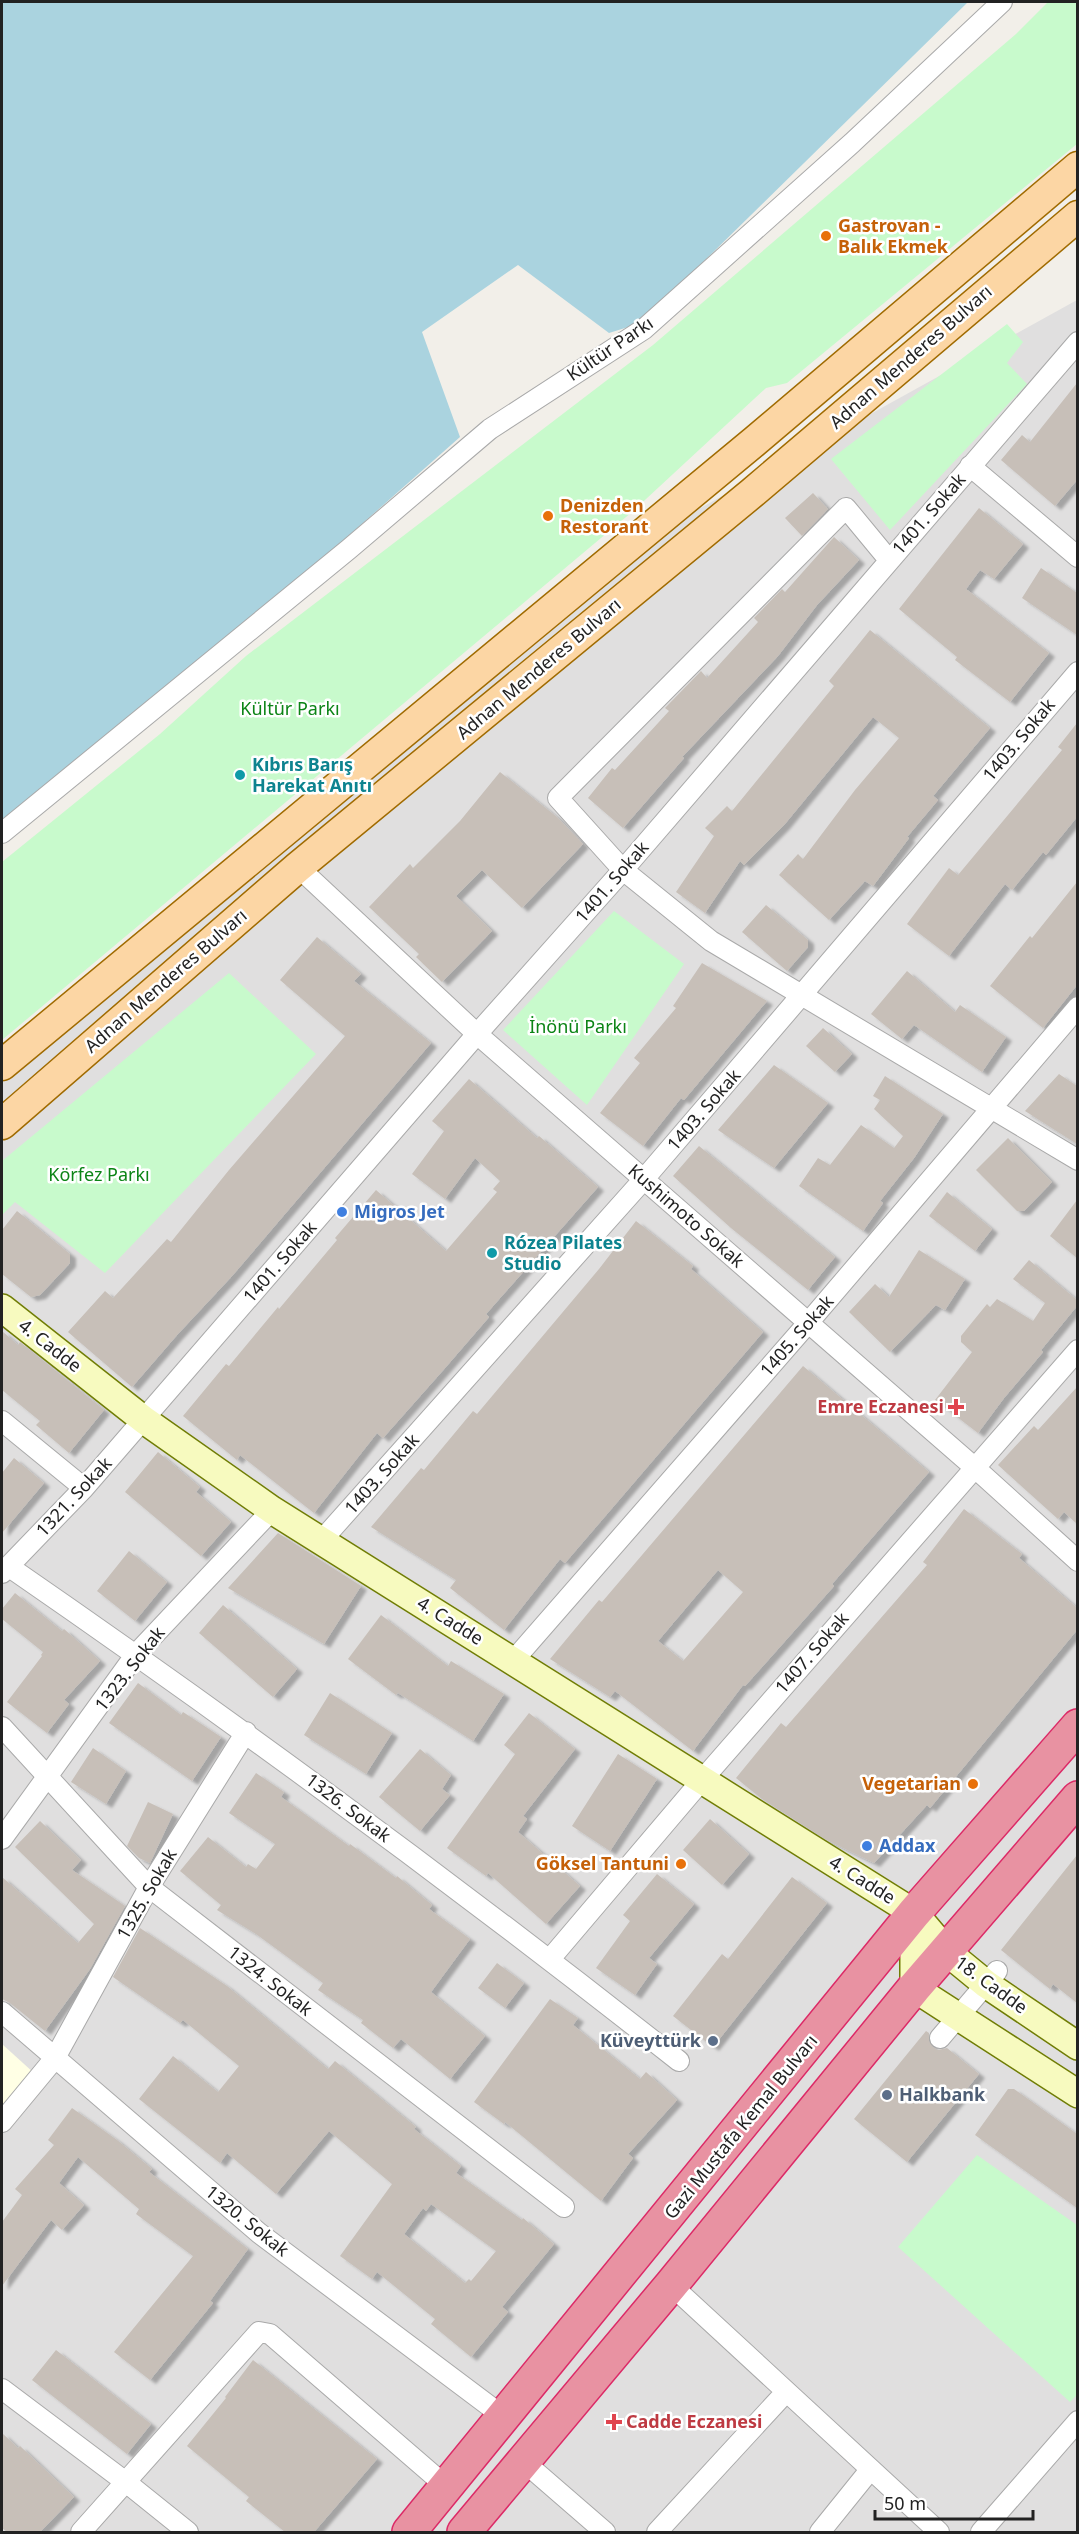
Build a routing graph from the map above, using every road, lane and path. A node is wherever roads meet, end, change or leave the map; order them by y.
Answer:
1 (1002, 2) edge
2 (1077, 167) edge
3 (1077, 216) edge
4 (1077, 342) edge
5 (970, 466) junction
6 (1077, 557) edge
7 (889, 560) junction
8 (1077, 672) edge
9 (2, 833) edge
10 (298, 867) junction
11 (623, 870) junction
12 (802, 995) junction
13 (1077, 1007) edge
14 (477, 1034) junction
15 (2, 1065) edge
16 (991, 1110) junction
17 (2, 1124) edge
18 (1077, 1160) edge
19 (644, 1179) junction
20 (2, 1308) edge
21 (808, 1323) junction
22 (1077, 1350) edge
23 (144, 1420) junction
24 (2, 1421) edge
25 (974, 1467) junction
26 (84, 1488) junction
27 (272, 1510) junction
28 (322, 1540) junction
29 (1077, 1561) edge
30 (5, 1570) edge
31 (136, 1654) junction
32 (513, 1661) junction
33 (1077, 1726) edge
34 (2, 1728) edge
35 (246, 1732) junction
36 (48, 1778) junction
37 (702, 1780) junction
38 (1077, 1798) edge
39 (2, 1839) edge
40 (149, 1887) junction
41 (914, 1913) junction
42 (947, 1952) junction
43 (550, 1959) junction
44 (992, 1977) junction
45 (914, 1988) junction
46 (2, 2012) edge
47 (959, 2016) junction
48 (940, 2038) dead end
49 (1077, 2046) edge
50 (55, 2058) junction
51 (679, 2061) dead end
52 (1077, 2094) edge
53 (2, 2122) edge
54 (564, 2207) dead end
55 (671, 2285) junction
56 (2, 2389) edge
57 (786, 2392) junction
58 (504, 2417) junction
59 (1077, 2421) edge
60 (524, 2461) junction
61 (870, 2470) junction
62 (127, 2482) junction
63 (447, 2487) junction
64 (81, 2532) edge
65 (188, 2532) edge
66 (409, 2532) edge
67 (464, 2532) edge
68 (605, 2532) edge
69 (657, 2532) edge
70 (820, 2532) edge
71 (939, 2532) edge
72 (981, 2532) edge

1 - 9 street, Kültür Parkı
2 - 15 main road, Adnan Menderes Bulvarı
3 - 10 main road, Adnan Menderes Bulvarı
4 - 5 street, 1401. Sokak
5 - 6 street
5 - 7 street, 1401. Sokak
7 - 11 street, 1401. Sokak
7 - 11 street
8 - 12 street, 1403. Sokak
10 - 14 street, Kushimoto Sokak
10 - 17 main road, Adnan Menderes Bulvarı
11 - 12 street
11 - 14 street, 1401. Sokak
12 - 16 street
12 - 19 street, 1403. Sokak
13 - 16 street, 1405. Sokak
14 - 19 street, Kushimoto Sokak
14 - 23 street, 1401. Sokak
16 - 18 street
16 - 21 street, 1405. Sokak
19 - 21 street, Kushimoto Sokak
19 - 28 street, 1403. Sokak
20 - 23 street, 4. Cadde
21 - 25 street, Kushimoto Sokak
21 - 32 street, 1405. Sokak
22 - 25 street, 1407. Sokak
23 - 26 street, 1321. Sokak
23 - 27 street, 4. Cadde
24 - 26 street
25 - 29 street, Kushimoto Sokak
25 - 37 street, 1407. Sokak
26 - 30 street, 1321. Sokak
27 - 28 street, 4. Cadde
27 - 31 street, 1323. Sokak
28 - 32 street, 4. Cadde
30 - 31 street, 1326. Sokak
31 - 35 street, 1326. Sokak
31 - 36 street, 1323. Sokak
32 - 37 street, 4. Cadde
33 - 41 highway, Gazi Mustafa Kemal Bulvarı
34 - 36 street, 1324. Sokak
35 - 40 street, 1325. Sokak
35 - 43 street, 1326. Sokak
36 - 39 street, 1323. Sokak
36 - 40 street, 1324. Sokak
37 - 41 street, 4. Cadde
37 - 43 street, 1407. Sokak
38 - 42 highway
40 - 50 street, 1325. Sokak
40 - 54 street, 1324. Sokak
41 - 42 street, 18. Cadde
41 - 45 street
41 - 58 highway, Gazi Mustafa Kemal Bulvarı
42 - 44 street, 18. Cadde
42 - 45 highway
43 - 51 street, 1326. Sokak
44 - 47 street
44 - 49 street, 18. Cadde
45 - 47 street
45 - 55 highway
46 - 50 street, 1320. Sokak
47 - 48 street
47 - 52 street
50 - 53 street, 1325. Sokak
50 - 58 street, 1320. Sokak
55 - 57 street
55 - 60 highway
56 - 62 street
57 - 61 street
57 - 69 street
58 - 63 highway, Gazi Mustafa Kemal Bulvarı
59 - 72 street
60 - 67 highway
60 - 68 street
61 - 70 street
61 - 71 street
62 - 63 street
62 - 64 street
62 - 65 street
63 - 66 highway, Gazi Mustafa Kemal Bulvarı

